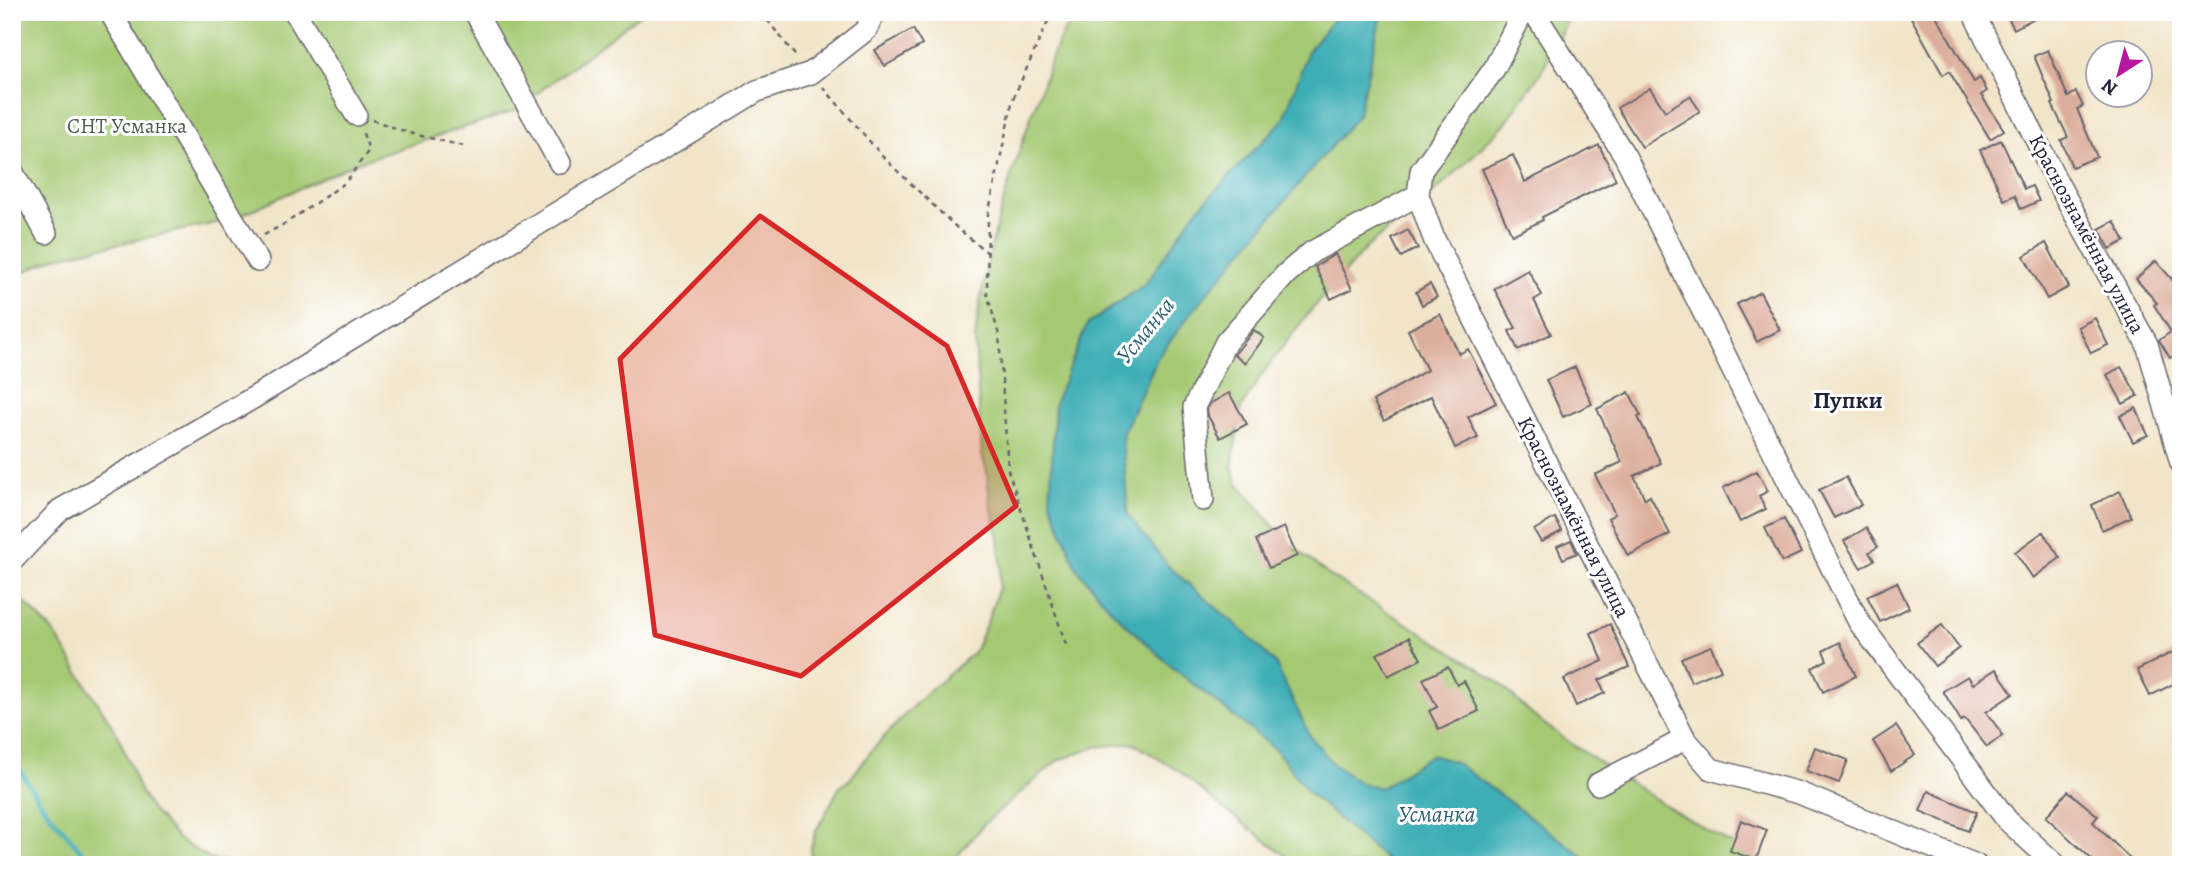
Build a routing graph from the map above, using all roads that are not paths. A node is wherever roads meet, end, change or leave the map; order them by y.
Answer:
1 (110, 12) edge
2 (295, 12) edge
3 (475, 12) edge
4 (875, 12) edge
5 (1523, 12) edge
6 (1534, 12) edge
7 (1973, 12) edge
8 (356, 115) road end
9 (560, 163) dead end
10 (12, 171) edge
11 (1418, 195) junction
12 (46, 233) dead end
13 (253, 252) road end
14 (2181, 463) edge
15 (1203, 500) dead end
16 (12, 561) edge
17 (1685, 739) junction
18 (1598, 784) dead end
19 (1976, 865) edge
20 (2056, 865) edge

1 - 13 street
2 - 8 street
3 - 9 street
4 - 16 street
5 - 11 street
6 - 20 street
7 - 14 street, Краснознамённая улица
10 - 12 street
11 - 15 street
11 - 17 street, Краснознамённая улица
17 - 18 street
17 - 19 street, Краснознамённая улица

